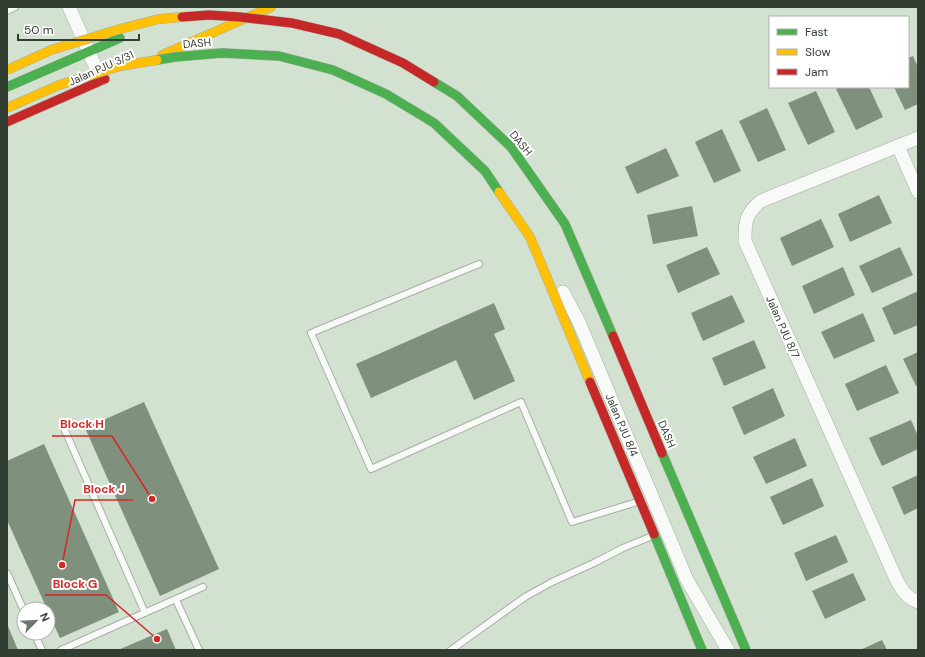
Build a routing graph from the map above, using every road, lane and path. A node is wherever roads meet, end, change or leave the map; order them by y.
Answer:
1 (15, 7) edge
2 (69, 7) edge
3 (198, 7) edge
4 (271, 7) edge
5 (7, 10) edge
6 (88, 51) junction
7 (7, 70) edge
8 (102, 81) junction
9 (7, 87) edge
10 (7, 108) edge
11 (7, 122) edge
12 (918, 138) edge
13 (898, 146) junction
14 (918, 192) edge
15 (515, 199) dead end
16 (479, 264) dead end
17 (63, 426) dead end
18 (652, 498) junction
19 (666, 531) junction
20 (7, 573) edge
21 (203, 588) dead end
22 (176, 600) junction
23 (20, 601) edge
24 (918, 602) edge
25 (145, 613) junction
26 (76, 643) junction
27 (60, 650) edge
28 (79, 650) edge
29 (199, 650) edge
30 (451, 650) edge
31 (702, 650) edge
32 (728, 650) edge
33 (746, 650) edge

1 - 5 lane
2 - 6 street
3 - 6 main road, Jalan PJU 3/31
4 - 8 main road, Jalan PJU 3/31
6 - 8 street
6 - 9 main road, Jalan PJU 3/31
7 - 33 main road, DASH, bridge
8 - 11 main road, Jalan PJU 3/31
10 - 31 main road, DASH, bridge
12 - 13 street, Jalan PJU 8/7
13 - 14 street
13 - 24 street, Jalan PJU 8/7
15 - 18 street, Jalan PJU 8/4
16 - 18 lane
17 - 25 lane
18 - 19 street, Jalan PJU 8/4
19 - 30 lane
19 - 32 street, Jalan PJU 8/4
20 - 23 lane
21 - 22 lane
22 - 25 lane
22 - 29 lane
25 - 26 lane
26 - 27 lane
26 - 28 lane

